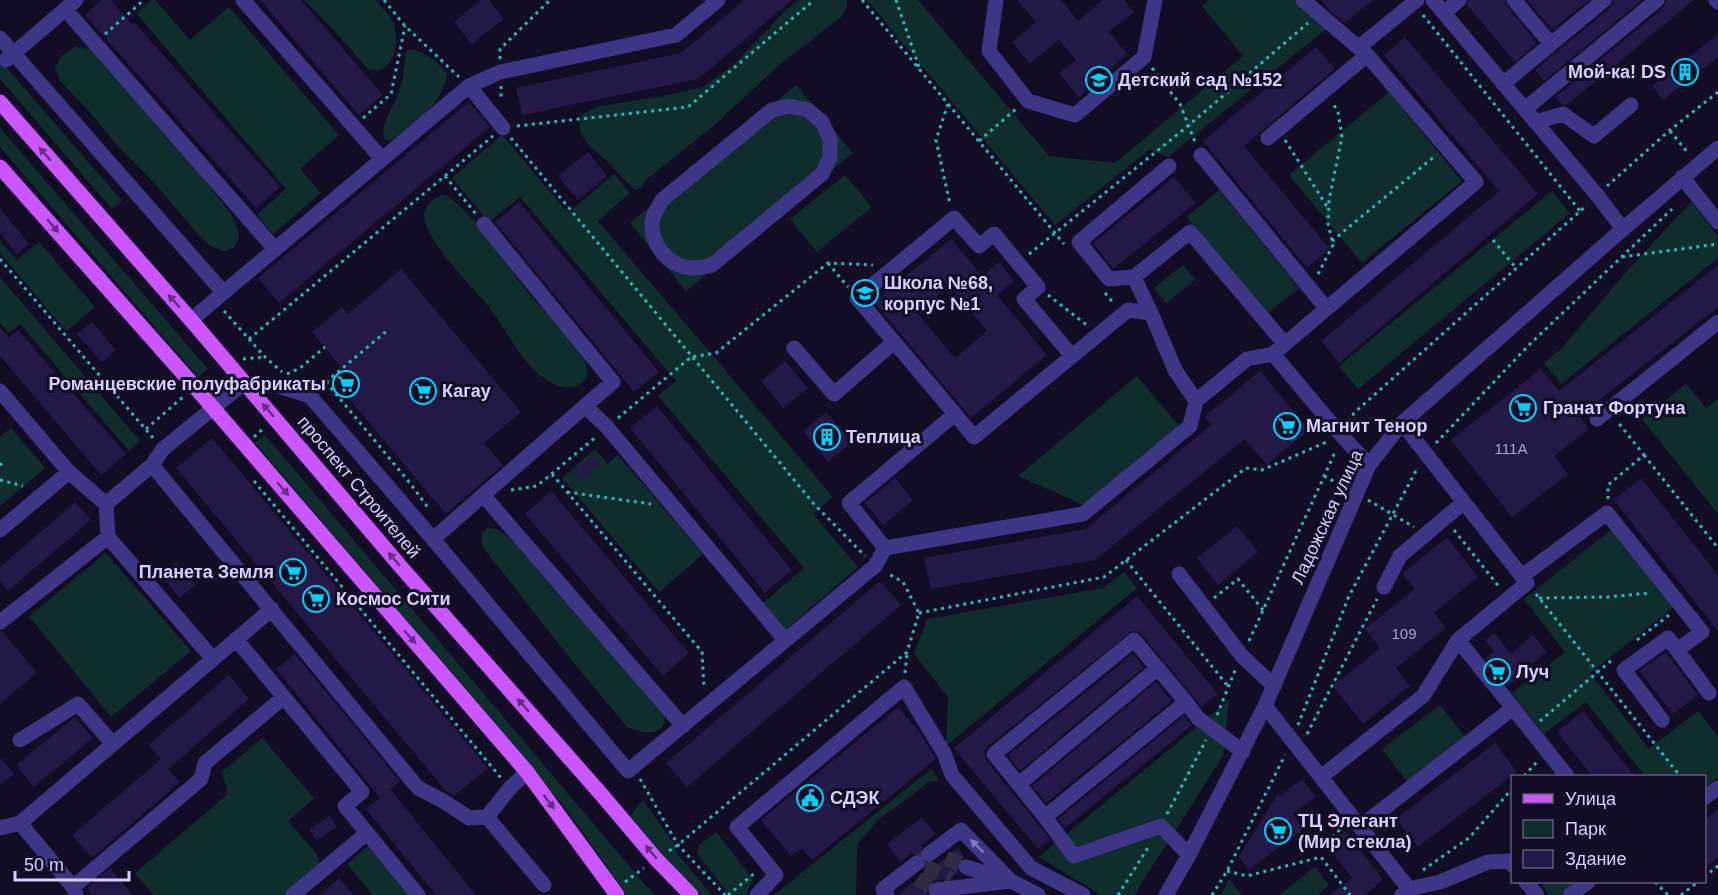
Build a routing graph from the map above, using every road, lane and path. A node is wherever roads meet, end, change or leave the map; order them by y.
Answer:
1 (144, 0) edge
2 (243, 0) edge
3 (384, 0) edge
4 (718, 0) edge
5 (814, 0) edge
6 (862, 0) edge
7 (896, 0) edge
8 (996, 0) edge
9 (1155, 0) edge
10 (1303, 0) edge
11 (1433, 0) edge
12 (1459, 0) edge
13 (1514, 0) edge
14 (1579, 0) edge
15 (1604, 0) edge
16 (1657, 0) edge
17 (1415, 2) edge
18 (70, 4) edge
19 (1589, 12) junction
20 (1444, 13) junction
21 (1318, 14) junction
22 (405, 26) junction
23 (0, 38) edge
24 (96, 43) junction
25 (1551, 44) junction
26 (1363, 51) junction
27 (10, 57) junction
28 (1144, 57) junction
29 (921, 71) junction
30 (1503, 84) junction
31 (469, 86) junction
32 (1325, 90) junction
33 (1028, 100) junction
34 (0, 102) edge
35 (948, 104) junction
36 (1632, 105) dead end
37 (1530, 116) junction
38 (1188, 126) junction
39 (352, 127) junction
40 (503, 128) junction
41 (1273, 133) joint
42 (979, 141) junction
43 (1446, 147) junction
44 (1718, 147) edge
45 (1201, 155) joint
46 (382, 159) junction
47 (0, 166) edge
48 (1169, 166) dead end
49 (445, 177) junction
50 (1682, 177) junction
51 (1329, 210) junction
52 (1580, 211) dead end
53 (954, 218) junction
54 (1718, 222) edge
55 (484, 224) joint
56 (1623, 229) junction
57 (1054, 232) junction
58 (1332, 240) junction
59 (1493, 240) dead end
60 (1718, 244) edge
61 (275, 249) junction
62 (1070, 250) dead end
63 (1621, 257) dead end
64 (0, 259) edge
65 (1018, 262) junction
66 (828, 263) junction
67 (675, 264) joint
68 (895, 267) junction
69 (1516, 268) dead end
70 (1134, 276) junction
71 (1038, 287) junction
72 (1100, 287) dead end
73 (1311, 288) junction
74 (223, 292) junction
75 (857, 298) junction
76 (1326, 308) junction
77 (1150, 313) junction
78 (1123, 314) junction
79 (191, 320) junction
80 (1718, 322) edge
81 (388, 329) dead end
82 (1100, 333) junction
83 (249, 340) dead end
84 (894, 342) junction
85 (325, 347) dead end
86 (794, 348) dead end
87 (1278, 348) junction
88 (1072, 356) junction
89 (692, 357) junction
90 (285, 374) dead end
91 (326, 382) dead end
92 (244, 383) junction
93 (0, 391) edge
94 (350, 400) dead end
95 (1196, 401) junction
96 (345, 404) dead end
97 (585, 406) junction
98 (213, 409) junction
99 (955, 414) junction
100 (1603, 414) joint
101 (275, 418) junction
102 (1402, 423) junction
103 (607, 427) junction
104 (1342, 436) junction
105 (245, 445) junction
106 (163, 450) junction
107 (1644, 455) junction
108 (0, 463) edge
109 (152, 465) junction
110 (1369, 465) junction
111 (0, 468) edge
112 (69, 472) junction
113 (551, 474) junction
114 (416, 478) dead end
115 (0, 480) edge
116 (254, 481) dead end
117 (410, 483) dead end
118 (23, 486) dead end
119 (567, 492) junction
120 (483, 495) junction
121 (1464, 502) junction
122 (106, 504) junction
123 (674, 507) junction
124 (1607, 513) junction
125 (0, 530) edge
126 (108, 537) junction
127 (433, 539) junction
128 (885, 548) junction
129 (1718, 548) edge
130 (1126, 560) junction
131 (875, 566) junction
132 (1179, 574) dead end
133 (1525, 580) junction
134 (1384, 587) joint
135 (1669, 590) junction
136 (1539, 598) junction
137 (1681, 605) junction
138 (1204, 606) junction
139 (272, 609) junction
140 (1263, 610) dead end
141 (919, 613) junction
142 (2, 624) edge
143 (236, 639) junction
144 (784, 640) junction
145 (1458, 640) junction
146 (1634, 642) dead end
147 (1677, 650) junction
148 (907, 652) junction
149 (1616, 657) dead end
150 (213, 659) junction
151 (1158, 668) junction
152 (1597, 672) junction
153 (1228, 686) dead end
154 (1274, 686) junction
155 (904, 687) junction
156 (1709, 693) dead end
157 (284, 697) junction
158 (1186, 702) junction
159 (1265, 706) junction
160 (704, 708) junction
161 (1513, 708) junction
162 (1662, 720) dead end
163 (683, 726) junction
164 (1530, 730) junction
165 (20, 740) dead end
166 (113, 744) junction
167 (1299, 749) junction
168 (1546, 751) junction
169 (1243, 752) junction
170 (527, 772) junction
171 (1526, 775) edge
172 (1565, 775) edge
173 (1678, 775) edge
174 (1321, 777) junction
175 (1018, 784) junction
176 (510, 788) junction
177 (1511, 790) edge
178 (487, 817) junction
179 (1045, 817) junction
180 (20, 823) junction
181 (1360, 827) junction
182 (0, 828) edge
183 (367, 833) junction
184 (678, 845) dead end
185 (1189, 855) junction
186 (767, 864) junction
187 (1511, 864) edge
188 (1718, 866) edge
189 (966, 867) tunnel mouth
190 (1227, 870) dead end
191 (1706, 875) edge
192 (951, 879) tunnel mouth
193 (1011, 881) junction
194 (1527, 883) edge
195 (1587, 883) edge
196 (1656, 883) edge
197 (1697, 883) edge
198 (544, 885) dead end
199 (75, 891) edge
200 (936, 891) tunnel mouth
201 (1405, 892) edge
202 (293, 895) edge
203 (418, 895) edge
204 (617, 895) edge
205 (691, 895) edge
206 (728, 895) edge
207 (757, 895) edge
208 (887, 895) edge
209 (1038, 895) edge
210 (1083, 895) edge
211 (1166, 895) edge
212 (1350, 895) edge
213 (1537, 895) edge
214 (1569, 895) edge
215 (1668, 895) edge
216 (1681, 895) edge

1 - 24 path
2 - 39 street
3 - 22 path
4 - 31 street
5 - 40 path
6 - 29 path
7 - 29 path
8 - 33 street
9 - 28 street
10 - 21 street
11 - 20 street
12 - 20 street
13 - 25 street
14 - 19 street
15 - 19 street
16 - 37 street
17 - 26 street
17 - 52 path
18 - 24 street
18 - 27 street
19 - 25 street
20 - 30 street
21 - 26 street
21 - 38 path
22 - 31 path
22 - 39 path
23 - 27 street
24 - 61 street
25 - 30 street
26 - 32 street
26 - 43 street
27 - 74 street
28 - 33 street
28 - 38 path
29 - 35 path
30 - 37 street
31 - 40 street
31 - 46 street
32 - 41 street
32 - 51 path
33 - 42 path
79 -> 34 main road, проспект Строителей
35 - 42 path
35 - 53 path
36 - 37 street
37 - 56 street
38 - 45 path
38 - 57 path
39 - 46 street
40 - 49 path
40 - 89 path
41 - 51 path
42 - 57 path
43 - 58 path
43 - 76 street
44 - 50 street, Ладожская улица
45 - 73 street
46 - 61 street
47 -> 98 main road
48 - 70 street
49 - 55 path
49 - 83 path
50 - 54 street
50 - 56 street, Ладожская улица
51 - 58 path
53 - 65 street
53 - 68 street
55 - 97 street
56 - 102 street, Ладожская улица
57 - 62 path
57 - 65 path
58 - 73 path
59 - 69 path
60 - 63 path
61 - 74 street
64 - 106 path
65 - 71 street
66 - 68 path
66 - 75 path
66 - 89 path
67 - 67 street
68 - 75 street
70 - 77 street
70 - 87 street
71 - 82 path
71 - 88 street
72 - 78 path
73 - 76 street
74 - 79 street
75 - 84 street
76 - 87 street
77 - 78 street
77 - 95 street
78 - 82 street
79 - 92 main road, проспект Строителей
80 - 100 street
81 - 91 path
82 - 88 street
84 - 86 street
84 - 99 street
85 - 90 path
87 - 95 street
87 - 104 street
88 - 99 street
89 - 103 path
89 - 131 path
92 - 98 street
101 -> 92 main road, проспект Строителей
92 - 127 street
93 - 112 street
94 - 96 path
95 - 128 street
97 - 103 street
97 - 120 street
98 - 105 main road
98 - 106 street
99 - 128 street
100 - 107 path
101 - 105 path
205 -> 101 main road, проспект Строителей
102 - 110 street, Ладожская улица
102 - 121 street
103 - 113 path
103 - 123 street
104 - 110 street
104 - 130 path
105 -> 170 main road
106 - 109 street
107 - 124 path
107 - 129 path
108 - 111 path
109 - 122 street
109 - 139 street
110 - 154 street, Ладожская улица
112 - 122 street
112 - 125 street
113 - 119 path
113 - 120 path
114 - 117 path
115 - 118 path
116 - 176 path
119 - 123 path
119 - 160 path
120 - 127 street
120 - 163 street
121 - 133 street
121 - 134 street
122 - 126 street
123 - 144 street
124 - 133 street
124 - 135 street
126 - 142 street
126 - 150 street
127 - 163 street
128 - 131 street
130 - 141 path
130 - 153 path
131 - 141 path
131 - 144 street
132 - 138 street
133 - 136 path
133 - 145 street
134 - 167 path
135 - 136 path
135 - 137 street
136 - 152 path
137 - 146 path
137 - 147 street
138 - 140 path
138 - 154 street
139 - 143 street
139 - 178 street
141 - 148 path
143 - 150 street
143 - 157 street
144 - 160 street
145 - 161 street
145 - 174 street
147 - 156 street
147 - 162 street
148 - 155 path
148 - 184 path
149 - 152 path
150 - 166 street
151 - 158 street
151 - 175 street
151 - 175 street
152 - 164 path
152 - 173 path
154 - 159 street, Ладожская улица
155 - 186 street
155 - 210 street
157 - 183 street
157 - 199 street
158 - 169 street
158 - 179 street
159 - 167 street
159 - 169 street, Ладожская улица
160 - 163 street
161 - 164 street
161 - 181 street
164 - 168 street
165 - 166 street
166 - 180 street
167 - 174 street
168 - 171 path
168 - 172 street
169 - 185 street, Ладожская улица
170 - 176 street
170 -> 204 main road
174 - 181 street
175 - 179 street
176 - 178 street
177 - 201 path
178 - 198 street
179 - 185 street
180 - 182 street
180 - 199 street
181 - 201 street
183 - 202 street
183 - 203 street
185 - 211 street, Ладожская улица
186 - 206 path
186 - 207 street
187 - 201 street
188 - 191 path
189 - 193 street
190 - 212 path
192 - 193 street
193 - 200 street
193 -> 208 street
193 - 209 street
194 - 213 street
195 - 214 street
196 - 215 path
197 - 216 path

